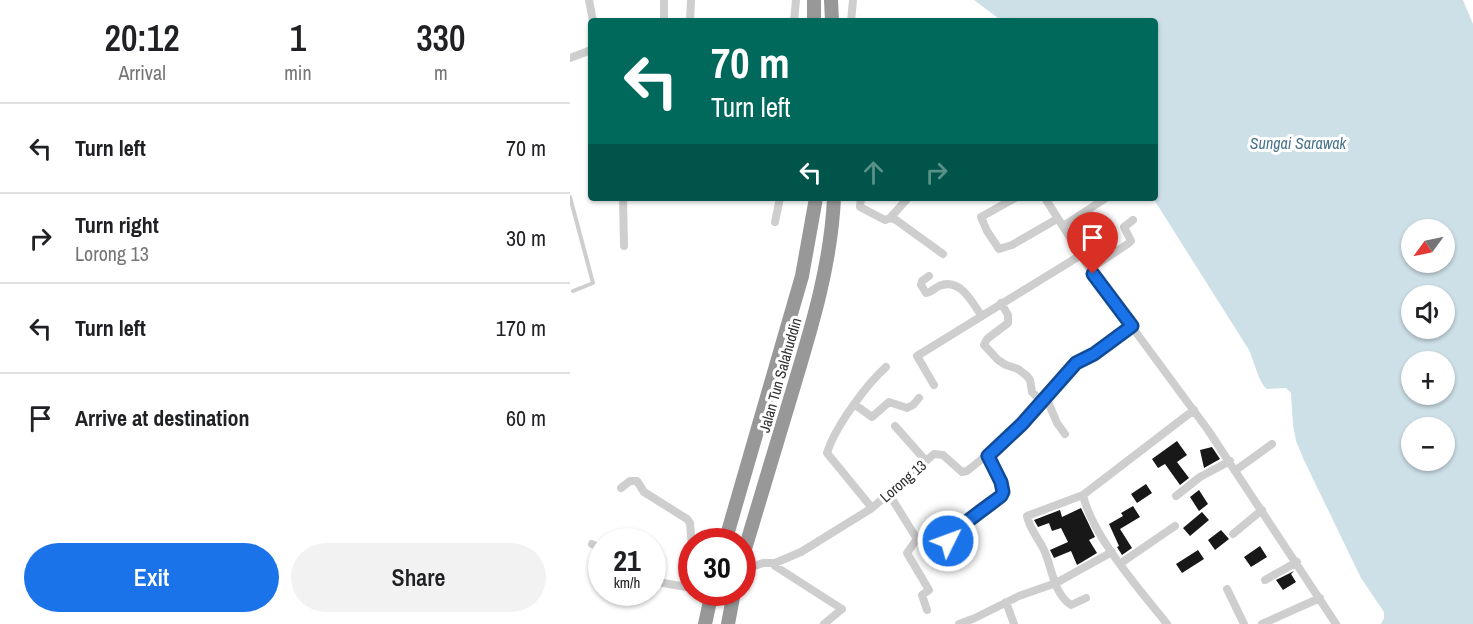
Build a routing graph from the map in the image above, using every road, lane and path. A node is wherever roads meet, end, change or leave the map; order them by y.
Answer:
1 (589, 0) edge
2 (664, 0) edge
3 (691, 0) edge
4 (796, 0) edge
5 (814, 0) edge
6 (831, 0) edge
7 (853, 0) edge
8 (592, 18) edge
9 (664, 18) edge
10 (690, 18) edge
11 (794, 18) edge
12 (814, 18) edge
13 (832, 18) edge
14 (851, 18) edge
15 (588, 51) edge
16 (570, 58) edge
17 (570, 197) edge
18 (623, 201) edge
19 (780, 201) edge
20 (815, 201) edge
21 (834, 201) edge
22 (861, 201) edge
23 (905, 201) edge
24 (1010, 201) edge
25 (1047, 201) edge
26 (1102, 201) edge
27 (890, 218) junction
28 (1057, 219) junction
29 (1133, 220) dead end
30 (776, 222) dead end
31 (1063, 226) junction
32 (624, 246) dead end
33 (943, 254) dead end
34 (1081, 255) junction
35 (1090, 269) junction
36 (929, 276) dead end
37 (573, 291) dead end
38 (1002, 303) junction
39 (981, 315) junction
40 (1132, 326) junction
41 (886, 367) dead end
42 (934, 385) dead end
43 (919, 398) dead end
44 (1044, 400) junction
45 (854, 404) junction
46 (1194, 411) junction
47 (895, 426) dead end
48 (1065, 434) dead end
49 (1272, 444) dead end
50 (988, 456) junction
51 (926, 461) junction
52 (1230, 461) junction
53 (1236, 470) junction
54 (621, 488) dead end
55 (889, 494) junction
56 (1083, 495) junction
57 (1176, 496) dead end
58 (872, 508) junction
59 (1262, 510) junction
60 (1175, 526) dead end
61 (690, 528) edge
62 (729, 528) edge
63 (751, 528) edge
64 (1233, 534) dead end
65 (1112, 552) junction
66 (955, 554) dead end
67 (1297, 562) junction
68 (772, 563) junction
69 (1120, 563) junction
70 (756, 566) edge
71 (1265, 580) dead end
72 (1056, 583) junction
73 (1227, 589) dead end
74 (1086, 598) dead end
75 (1320, 598) junction
76 (1006, 602) junction
77 (707, 606) edge
78 (733, 606) edge
79 (927, 610) dead end
80 (731, 622) edge
81 (705, 624) edge
82 (824, 624) edge
83 (959, 624) edge
84 (1014, 624) edge
85 (1167, 624) edge
86 (1244, 624) edge
87 (1262, 624) edge
88 (1336, 624) edge

1 - 8 street
2 - 9 street
3 - 10 street
4 - 11 street
5 - 12 highway
6 - 13 highway
7 - 14 street
15 - 16 street
17 - 37 lane
18 - 32 street
19 - 30 street
20 - 62 highway, Jalan Tun Salahuddin
21 - 63 highway, Jalan Tun Salahuddin
22 - 27 street
23 - 27 street
24 - 28 street
25 - 28 street
26 - 31 street
27 - 33 street
28 - 31 street
29 - 35 street
31 - 34 street
34 - 35 street
34 - 38 street
35 - 40 street
36 - 39 street
38 - 39 street
38 - 44 street
39 - 42 street
40 - 44 street, Lorong 13
40 - 46 street
41 - 45 street
43 - 45 street
44 - 48 street
44 - 50 street, Lorong 13
45 - 58 street
46 - 52 street
46 - 56 street
47 - 51 street
49 - 53 street
50 - 51 street, Lorong 13
50 - 66 street
51 - 55 street, Lorong 13
52 - 53 street
52 - 57 street
53 - 59 street
54 - 61 street
55 - 58 street, Lorong 13
55 - 79 street
56 - 65 street
56 - 72 street
58 - 68 street, Lorong 13
59 - 64 street
59 - 67 street
60 - 69 street
65 - 69 street
65 - 72 street
67 - 71 street
67 - 75 street
68 - 70 street, Lorong 13
68 - 82 street
69 - 85 street
72 - 74 street
72 - 76 street
73 - 86 street
75 - 87 street
75 - 88 street
76 - 83 street
76 - 84 street
77 - 81 highway
78 - 80 highway

